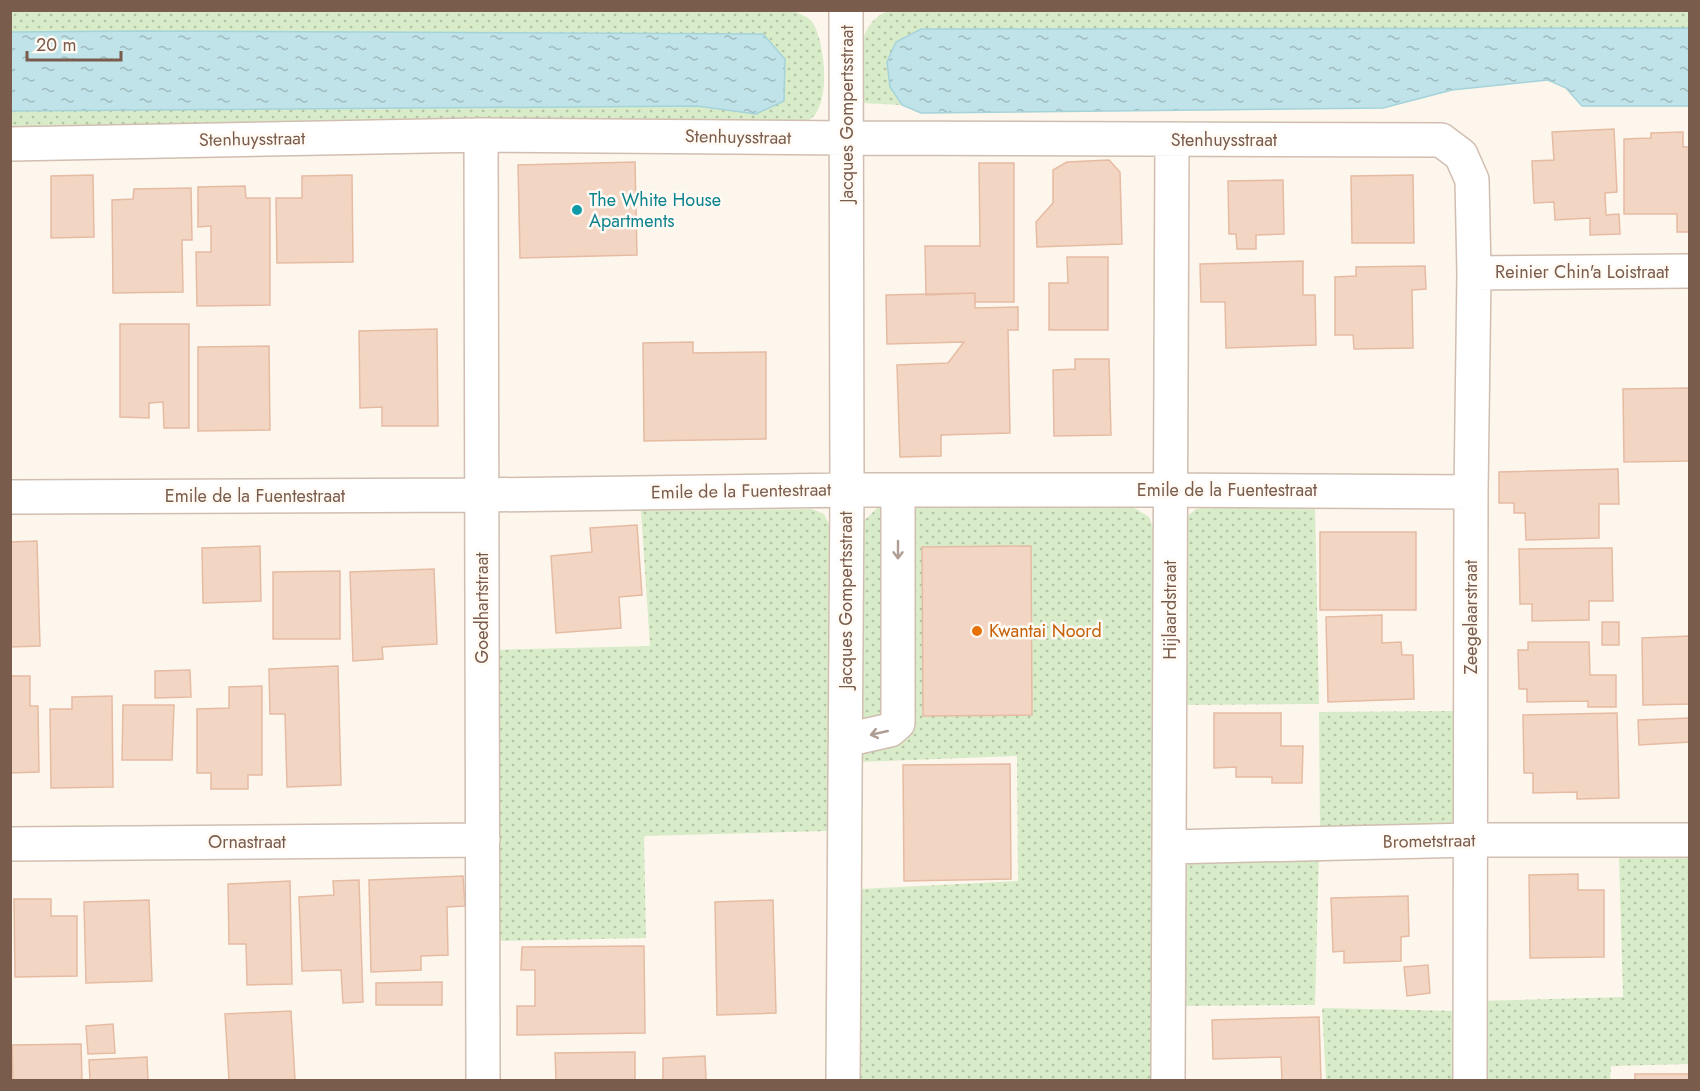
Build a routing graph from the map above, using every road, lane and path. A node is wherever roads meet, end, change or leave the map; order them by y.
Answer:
1 (846, 10) edge
2 (481, 135) junction
3 (847, 138) junction
4 (1172, 140) junction
5 (10, 144) edge
6 (1461, 155) joint
7 (1689, 272) edge
8 (1474, 273) junction
9 (847, 490) junction
10 (1171, 490) junction
11 (898, 491) junction
12 (1471, 492) junction
13 (481, 495) junction
14 (10, 497) edge
15 (846, 740) junction
16 (483, 840) junction
17 (1471, 840) junction
18 (1689, 840) edge
19 (10, 844) edge
20 (1169, 847) junction
21 (483, 1080) edge
22 (843, 1080) edge
23 (1168, 1080) edge
24 (1470, 1080) edge

1 - 3 street, Jacques Gompertsstraat
2 - 3 street, Stenhuysstraat
2 - 5 street, Stenhuysstraat
2 - 13 street, Goedhartstraat
3 - 4 street, Stenhuysstraat
3 - 9 street, Jacques Gompertsstraat
4 - 6 street, Stenhuysstraat
4 - 10 street, Hijlaardstraat
6 - 8 street, Zeegelaarstraat
7 - 8 street, Reinier Chin'a Loistraat
8 - 12 street, Zeegelaarstraat
9 - 11 street, Emile de la Fuentestraat
9 - 13 street, Emile de la Fuentestraat
9 - 15 street, Jacques Gompertsstraat
10 - 11 street, Emile de la Fuentestraat
10 - 12 street, Emile de la Fuentestraat
10 - 20 street, Hijlaardstraat
11 -> 15 street
12 - 17 street, Zeegelaarstraat
13 - 14 street, Emile de la Fuentestraat
13 - 16 street, Goedhartstraat
15 - 22 street, Jacques Gompertsstraat
16 - 19 street, Ornastraat
16 - 21 street, Goedhartstraat
17 - 18 street, Brometstraat
17 - 20 street, Brometstraat
17 - 24 street, Zeegelaarstraat
20 - 23 street, Hijlaardstraat

